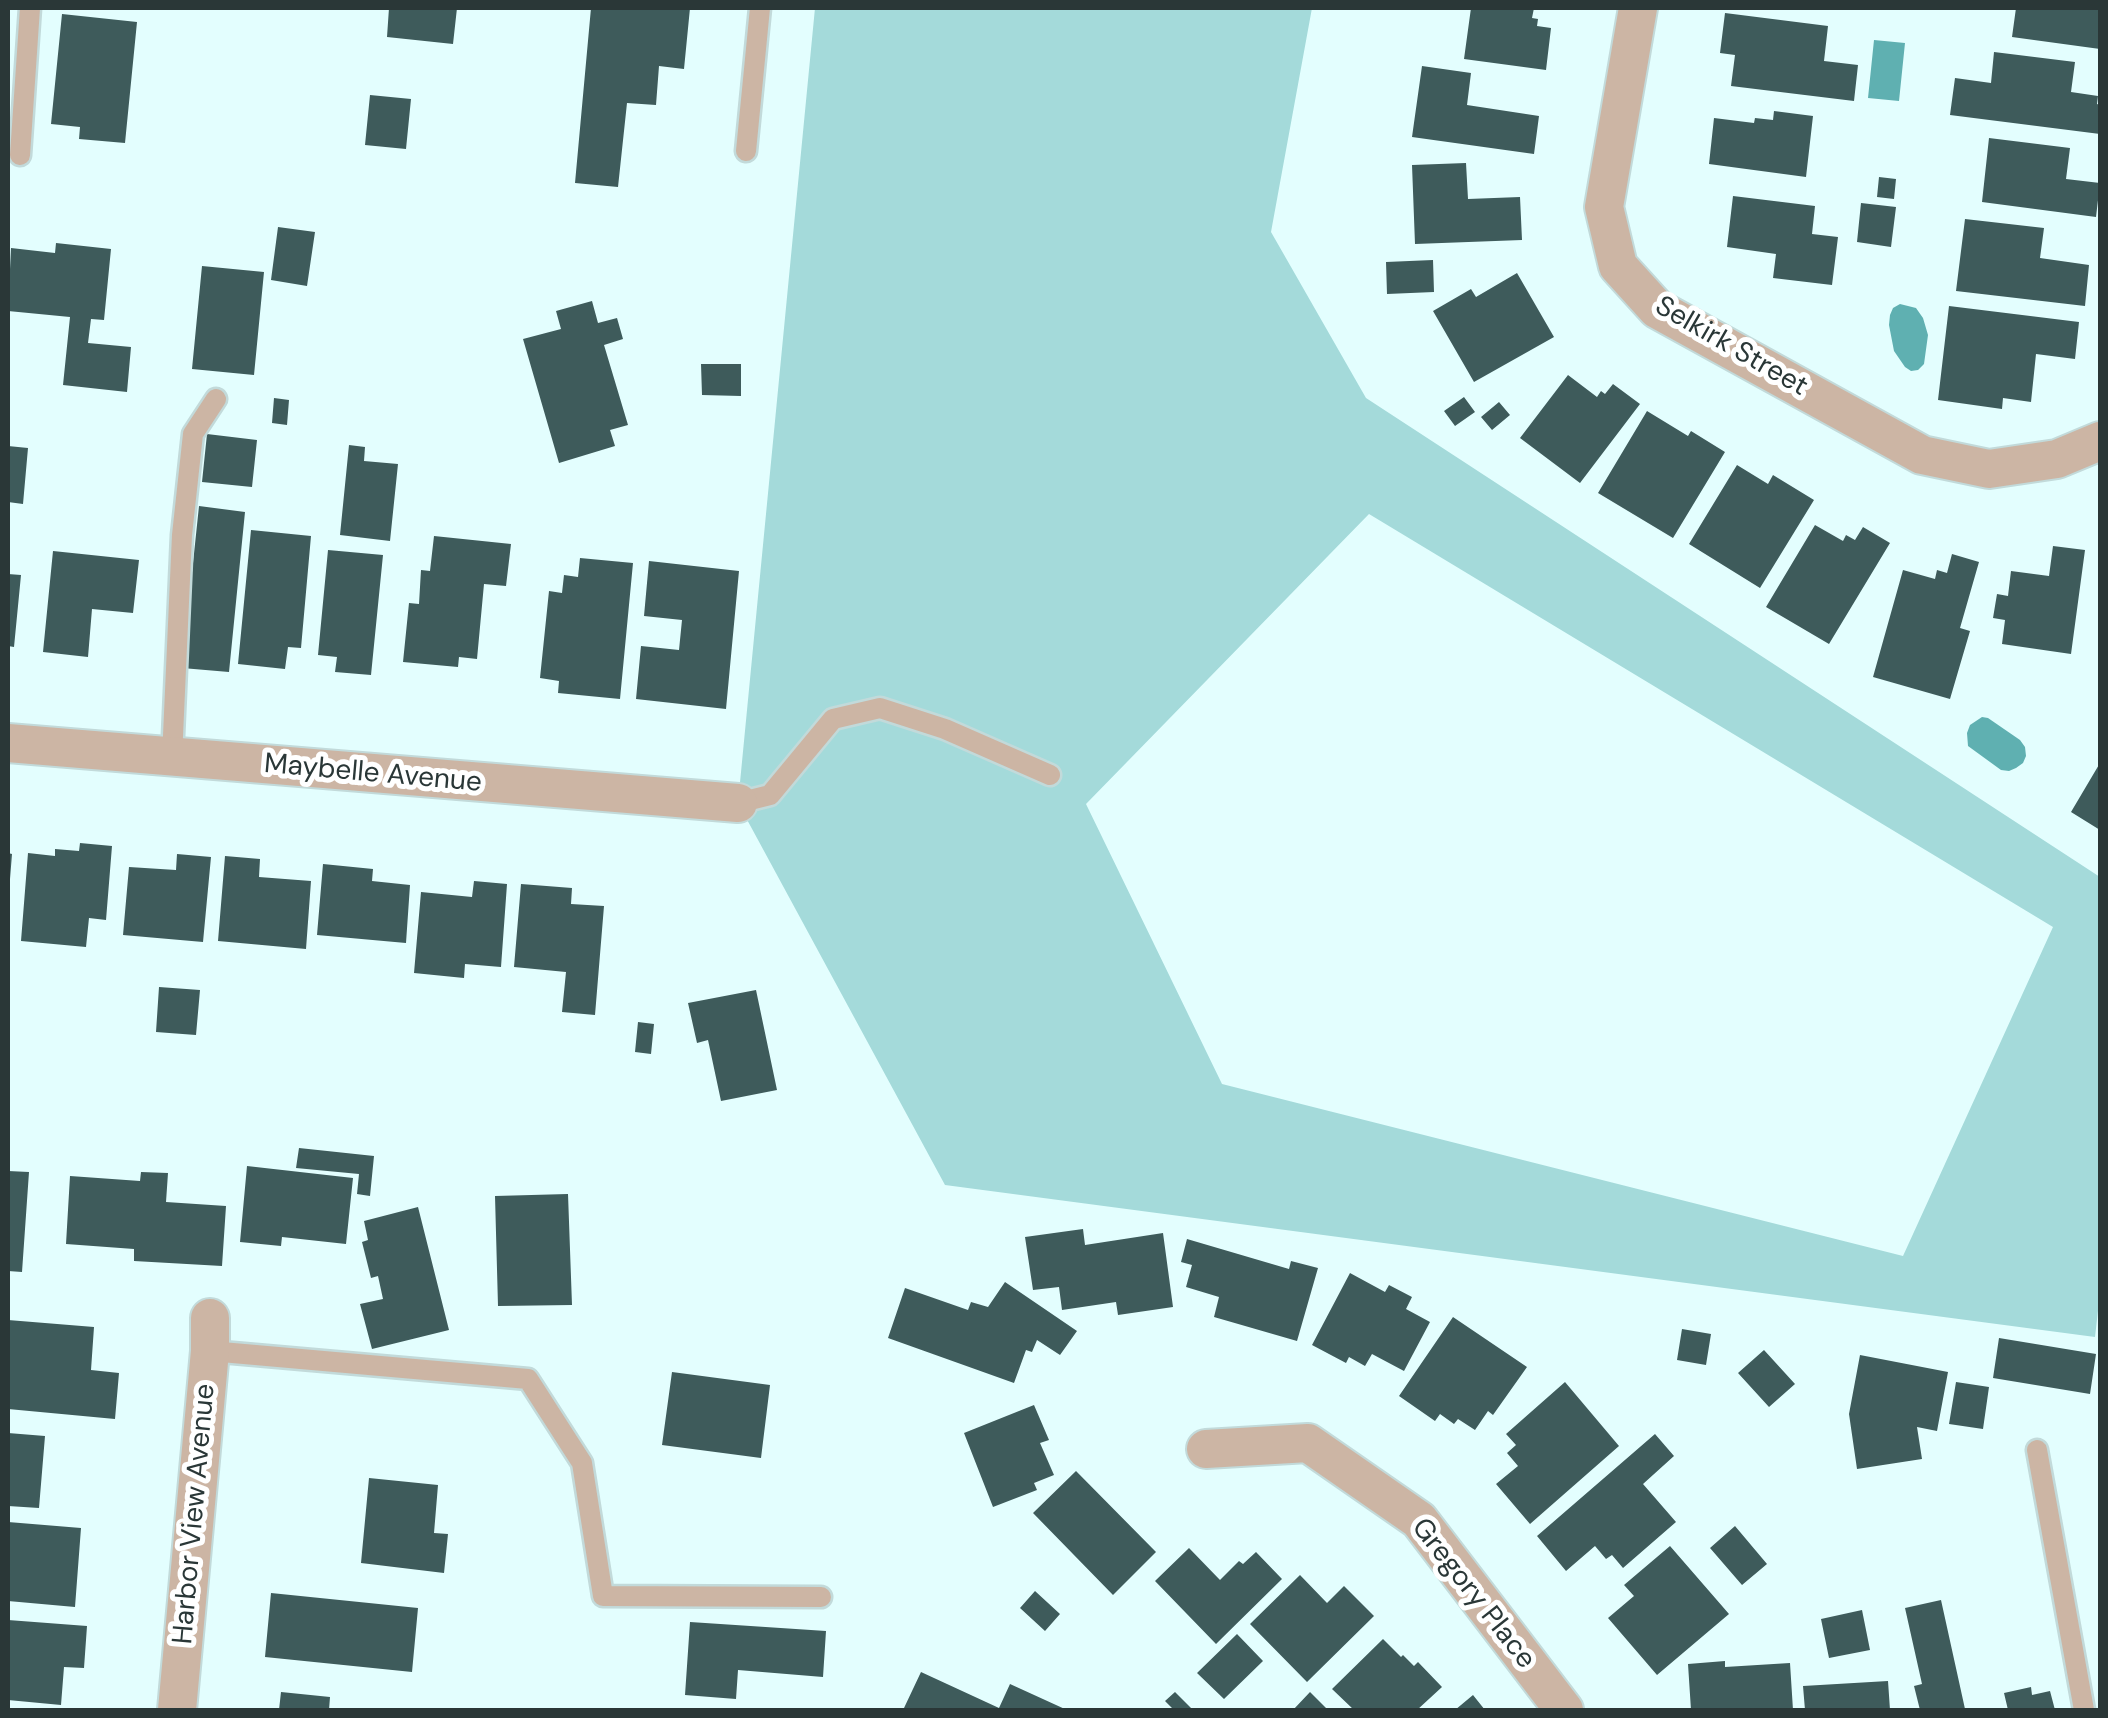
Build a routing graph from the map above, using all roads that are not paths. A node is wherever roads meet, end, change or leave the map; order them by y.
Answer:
1 (30, 8) edge
2 (760, 8) edge
3 (1638, 8) edge
4 (746, 151) dead end
5 (20, 154) dead end
6 (216, 398) dead end
7 (2100, 441) edge
8 (8, 743) edge
9 (172, 758) junction
10 (1050, 775) dead end
11 (738, 803) joint
12 (210, 1334) joint
13 (1206, 1449) dead end
14 (2037, 1450) dead end
15 (821, 1597) dead end
16 (178, 1710) edge
17 (1564, 1710) edge
18 (2084, 1710) edge

1 - 5 lane
2 - 4 lane
3 - 7 street, Selkirk Street
6 - 9 lane
8 - 9 street, Maybelle Avenue
9 - 11 street, Maybelle Avenue
10 - 11 lane
12 - 15 lane
12 - 16 street, Harbor View Avenue
13 - 17 street, Gregory Place
14 - 18 lane

